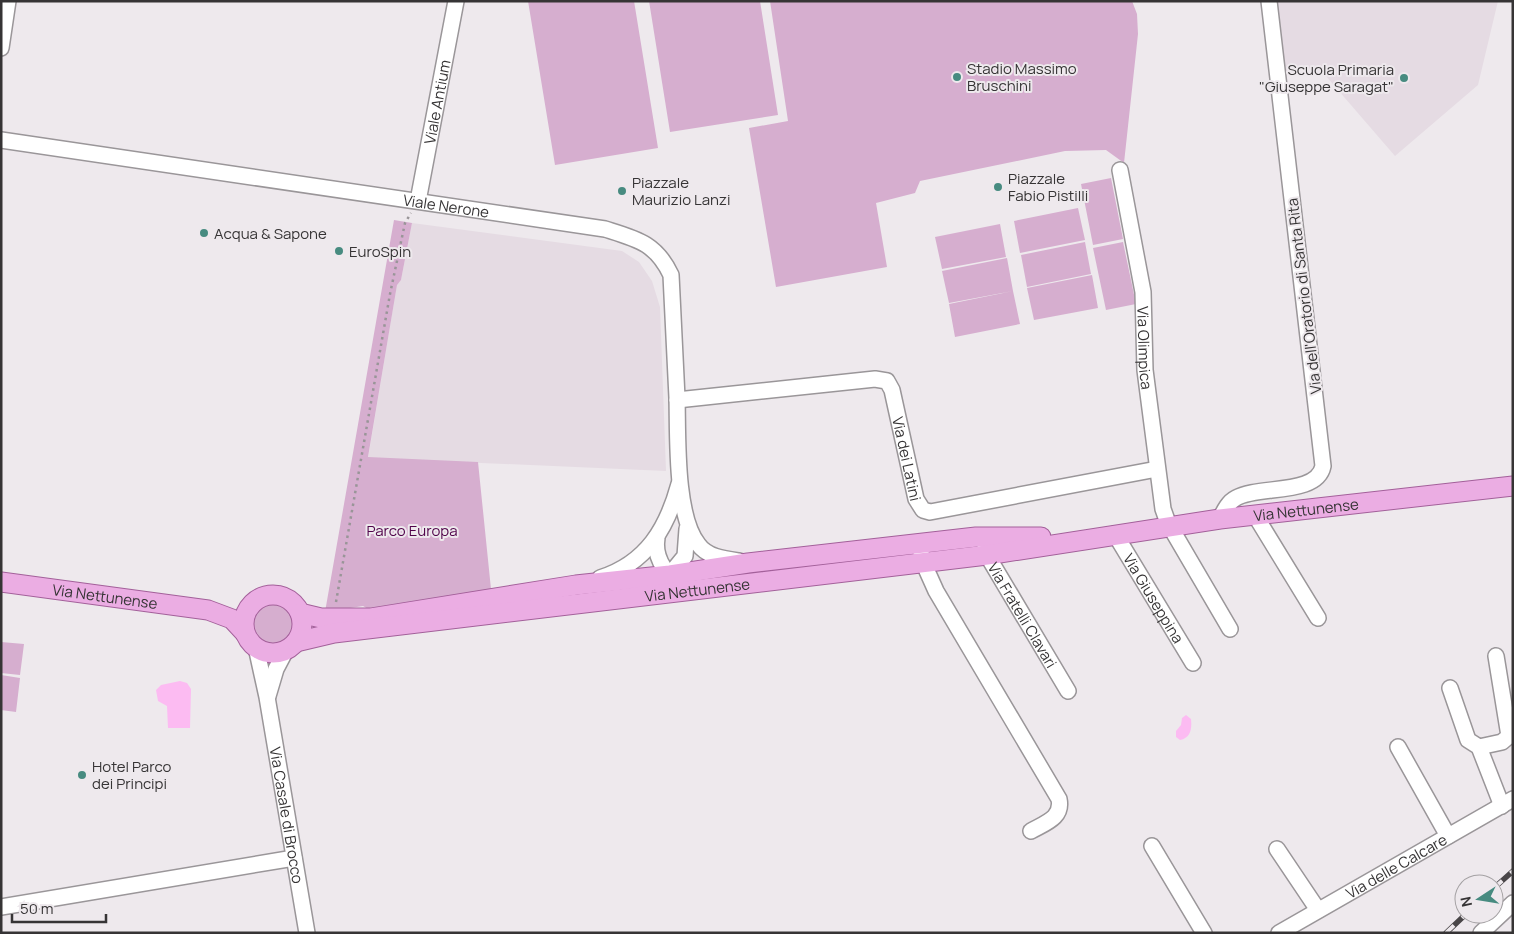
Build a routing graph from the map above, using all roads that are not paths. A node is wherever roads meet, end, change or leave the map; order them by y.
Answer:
1 (8, 1) edge
2 (456, 1) edge
3 (1269, 1) edge
4 (1, 48) edge
5 (1, 140) edge
6 (1120, 170) dead end
7 (418, 201) junction
8 (677, 400) junction
9 (1157, 468) junction
10 (680, 480) junction
11 (1513, 486) edge
12 (1256, 516) junction
13 (1220, 519) junction
14 (687, 520) junction
15 (1170, 526) junction
16 (1108, 535) junction
17 (657, 538) junction
18 (919, 543) junction
19 (985, 546) junction
20 (923, 562) junction
21 (748, 563) junction
22 (670, 575) junction
23 (1, 582) edge
24 (576, 585) junction
25 (699, 590) junction
26 (647, 596) junction
27 (254, 602) junction
28 (208, 610) junction
29 (300, 613) junction
30 (1318, 618) dead end
31 (1230, 629) dead end
32 (251, 640) junction
33 (291, 646) junction
34 (1496, 656) dead end
35 (1193, 663) dead end
36 (1450, 688) dead end
37 (1068, 691) dead end
38 (268, 697) junction
39 (1398, 747) dead end
40 (1479, 747) junction
41 (1507, 802) edge
42 (1032, 831) dead end
43 (1448, 836) junction
44 (1152, 846) dead end
45 (1277, 849) dead end
46 (294, 858) junction
47 (1513, 903) edge
48 (1, 907) edge
49 (1318, 910) junction
50 (307, 933) edge
51 (1204, 933) edge
52 (1279, 933) edge
53 (1480, 933) edge

1 - 4 street
2 - 7 street, Viale Antium
3 - 13 street, Via dell'Oratorio di Santa Rita
5 - 7 street, Viale Nerone
6 - 9 street, Via Olimpica
7 - 8 street, Viale Nerone
8 - 9 street, Via dei Latini
8 - 10 street, Viale Nerone
9 - 15 street, Via Olimpica
10 - 14 street, Viale Nerone
10 - 17 street, Viale Nerone
11 - 12 main road, Via Nettunense
12 - 13 main road, Via Nettunense
12 - 30 street
13 - 15 main road, Via Nettunense
14 - 21 street, Viale Nerone
14 - 22 street, Viale Nerone
15 - 16 main road, Via Nettunense
15 - 31 street, Via Olimpica
16 - 19 main road, Via Nettunense
16 - 35 street, Via Giuseppina
17 - 22 street
17 - 24 street, Viale Nerone
18 - 19 main road, Via Nettunense
18 - 20 street
18 - 21 main road, Via Nettunense
19 - 20 main road, Via Nettunense
19 - 37 street, Via Fratelli Clavari
20 - 25 main road, Via Nettunense
20 - 42 street
21 - 22 main road, Via Nettunense
22 - 24 main road, Via Nettunense
22 - 25 street
22 - 26 street, Viale Nerone
23 - 28 main road, Via Nettunense
24 - 29 main road, Via Nettunense
25 - 26 main road, Via Nettunense
26 - 33 main road, Via Nettunense
27 - 28 main road, Via Nettunense
27 - 29 main road, Via Nettunense
27 - 32 main road
28 - 32 main road, Via Nettunense
29 - 33 main road
32 - 33 main road, Via Nettunense
32 - 38 street, Via Casale di Brocco
33 - 38 street, Via Casale di Brocco
34 - 40 street
36 - 40 street
38 - 46 street, Via Casale di Brocco
39 - 43 street
40 - 41 street
41 - 43 street, Via delle Calcare
43 - 49 street, Via delle Calcare
44 - 51 street
45 - 49 street
46 - 48 street
46 - 50 street, Via Casale di Brocco
47 - 53 street
49 - 52 street, Via delle Calcare

